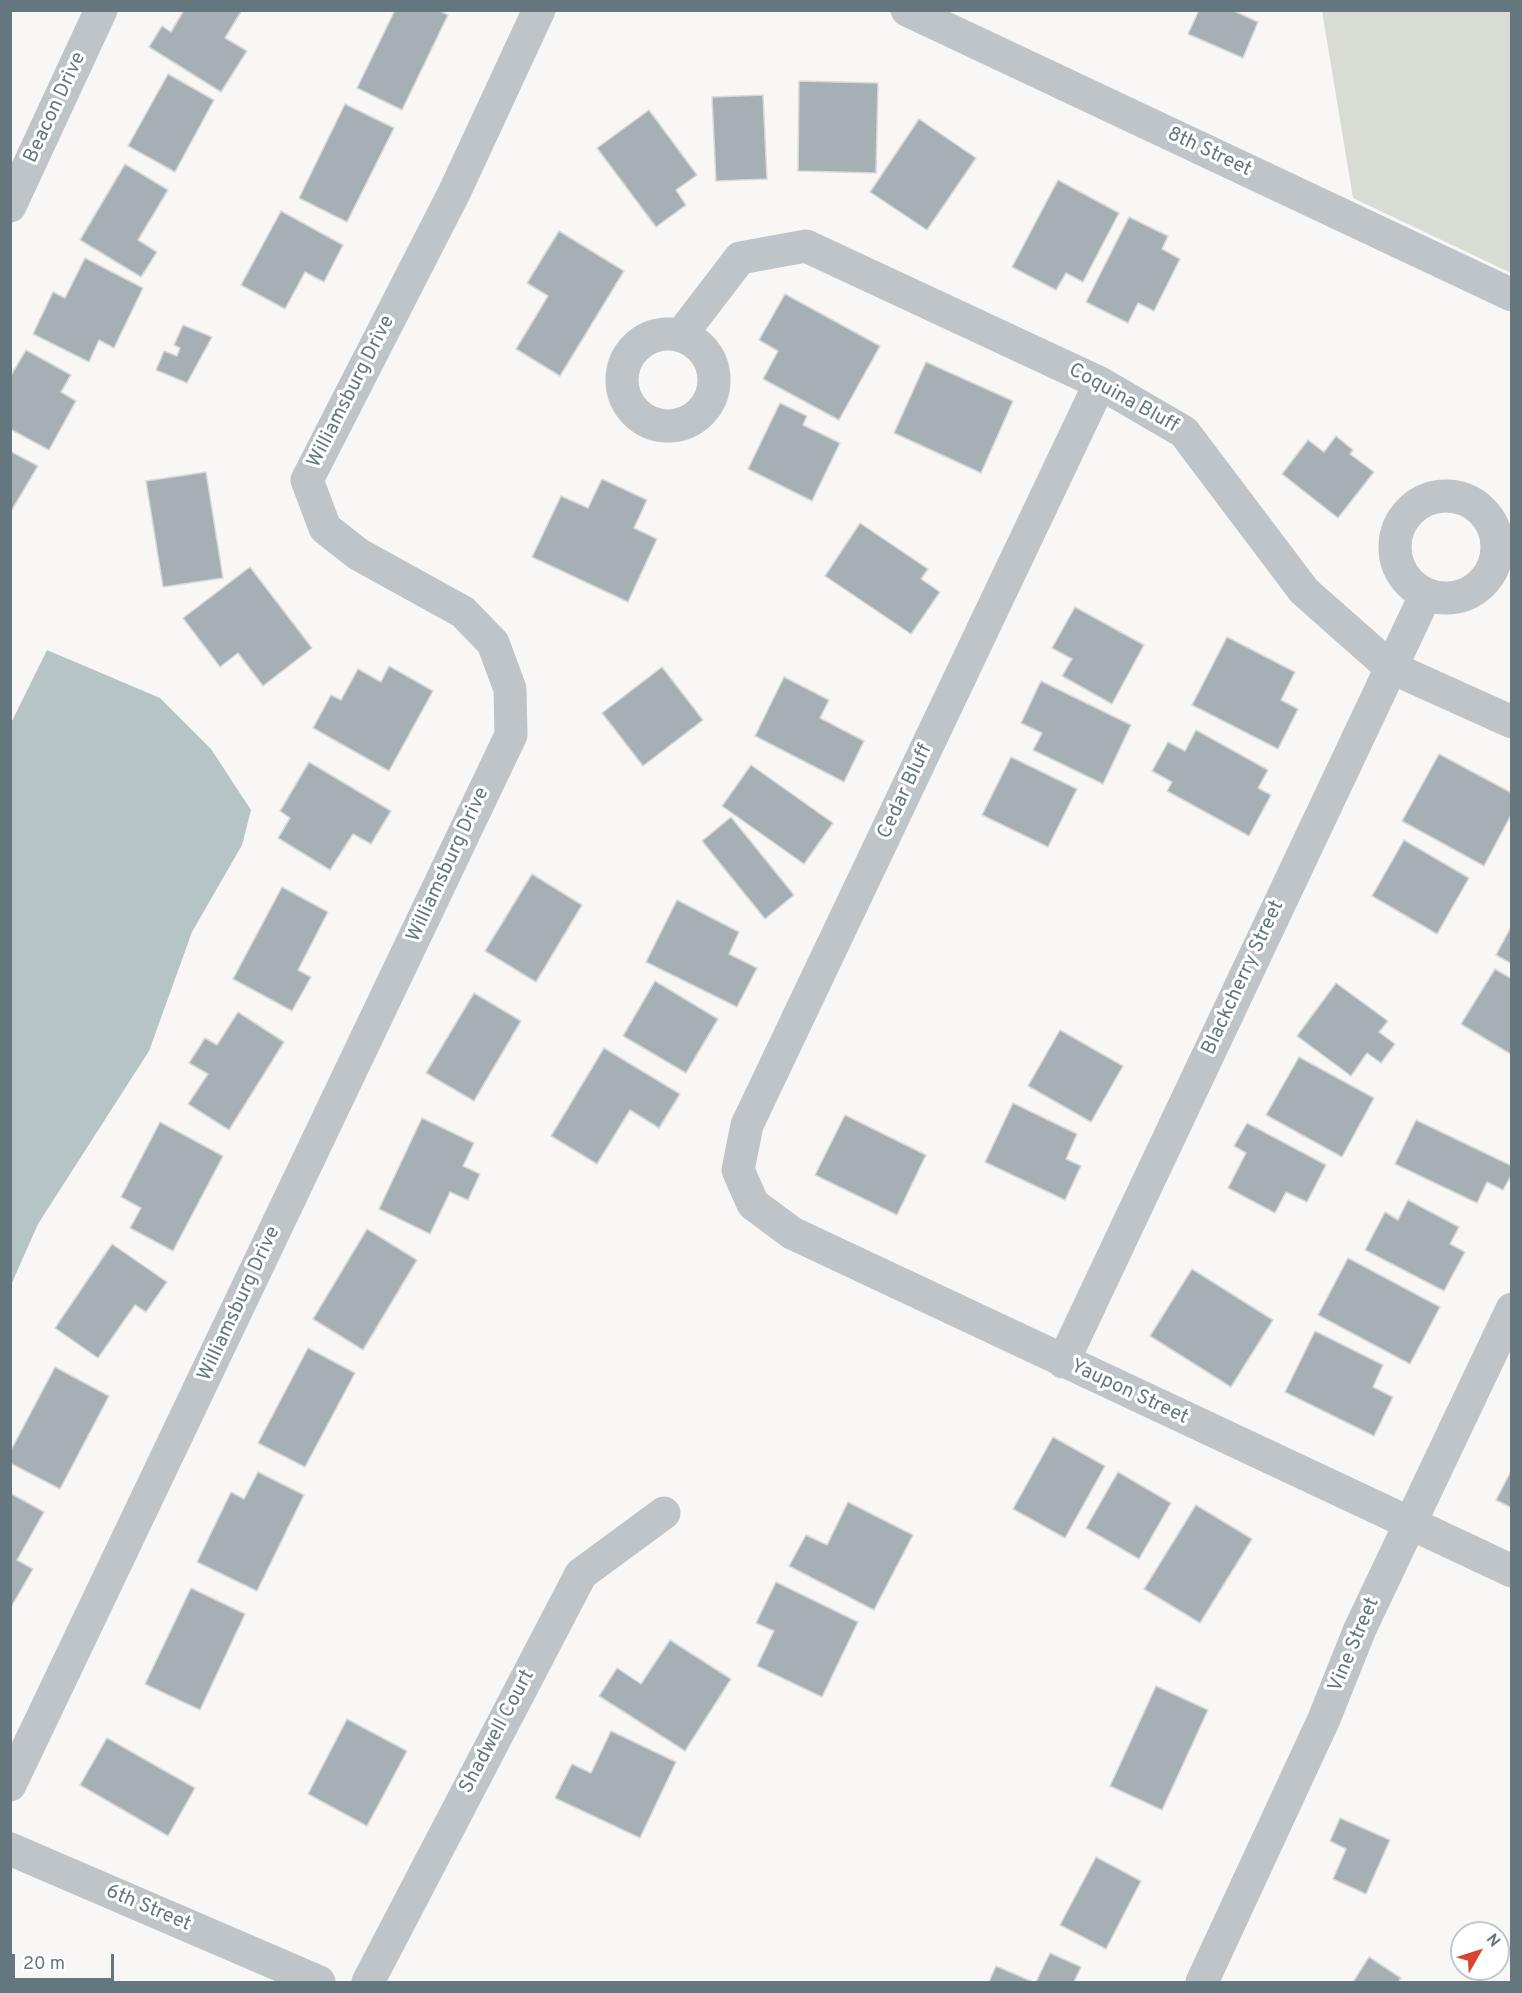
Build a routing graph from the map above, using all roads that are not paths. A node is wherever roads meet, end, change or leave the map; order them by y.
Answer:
1 (100, 10) edge
2 (539, 10) edge
3 (907, 10) edge
4 (10, 206) edge
5 (1512, 295) edge
6 (681, 335) dead end
7 (1100, 383) junction
8 (1426, 594) dead end
9 (1390, 667) junction
10 (1512, 722) edge
11 (753, 1204) joint
12 (1512, 1309) edge
13 (1063, 1362) junction
14 (664, 1513) dead end
15 (1410, 1525) junction
16 (1512, 1571) edge
17 (10, 1785) edge
18 (10, 1849) edge
19 (310, 1981) edge
20 (368, 1983) edge
21 (1202, 1983) edge

1 - 4 street, Beacon Drive
2 - 17 street, Williamsburg Drive
3 - 5 street, 8th Street
6 - 7 street, Coquina Bluff
7 - 9 street, Coquina Bluff
7 - 11 street, Cedar Bluff
8 - 9 street, Blackcherry Street
9 - 10 street, Coquina Bluff
9 - 13 street, Blackcherry Street
11 - 13 street, Yaupon Street
12 - 15 street, Vine Street
13 - 15 street, Yaupon Street
14 - 20 street, Shadwell Court
15 - 16 street, Yaupon Street
15 - 21 street, Vine Street
18 - 19 street, 6th Street

